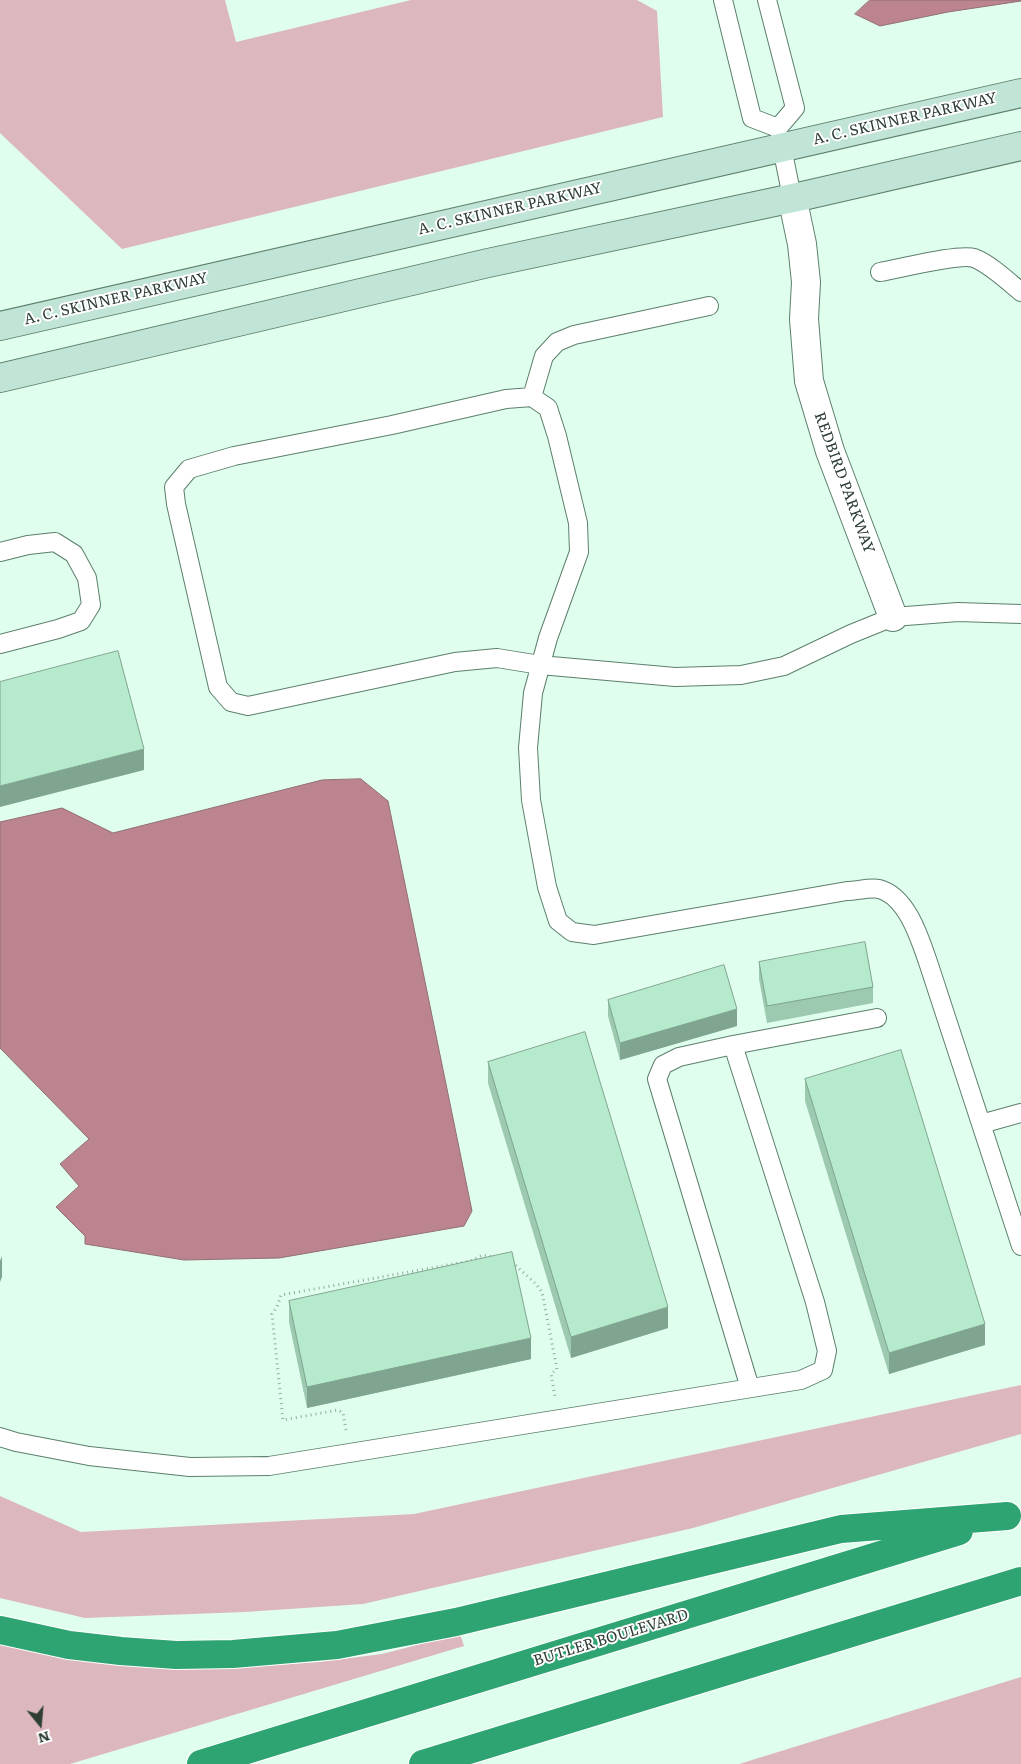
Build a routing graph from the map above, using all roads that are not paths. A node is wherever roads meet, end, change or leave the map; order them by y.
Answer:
1 (723, 0) edge
2 (768, 0) edge
3 (1021, 93) edge
4 (780, 137) junction
5 (1021, 146) edge
6 (792, 197) junction
7 (880, 272) dead end
8 (1021, 292) edge
9 (709, 306) dead end
10 (0, 326) edge
11 (0, 378) edge
12 (532, 397) junction
13 (0, 552) edge
14 (1021, 614) edge
15 (893, 617) junction
16 (0, 644) edge
17 (540, 665) junction
18 (877, 1018) dead end
19 (733, 1045) junction
20 (1021, 1113) edge
21 (982, 1124) junction
22 (1021, 1246) edge
23 (750, 1388) junction
24 (0, 1436) edge
25 (1014, 1514) edge
26 (1021, 1581) edge
27 (0, 1630) edge
28 (664, 1690) junction
29 (201, 1764) edge
30 (423, 1764) edge
31 (482, 1764) edge

1 - 4 lane
2 - 4 lane
3 - 4 main road, A. C. SKINNER PARKWAY
4 - 6 lane
4 - 10 main road, A. C. SKINNER PARKWAY
5 - 6 main road
6 - 11 main road
6 - 15 street, REDBIRD PARKWAY
7 - 8 lane
9 - 12 lane
12 - 17 lane
12 - 17 lane
13 - 16 lane
14 - 15 lane
15 - 17 lane
17 - 21 lane
18 - 19 lane
19 - 23 lane
19 - 23 lane
20 - 21 lane
21 - 22 lane
23 - 24 lane
25 - 27 highway
25 - 29 highway, BUTLER BOULEVARD
26 - 28 highway
28 - 30 highway
28 - 31 highway

